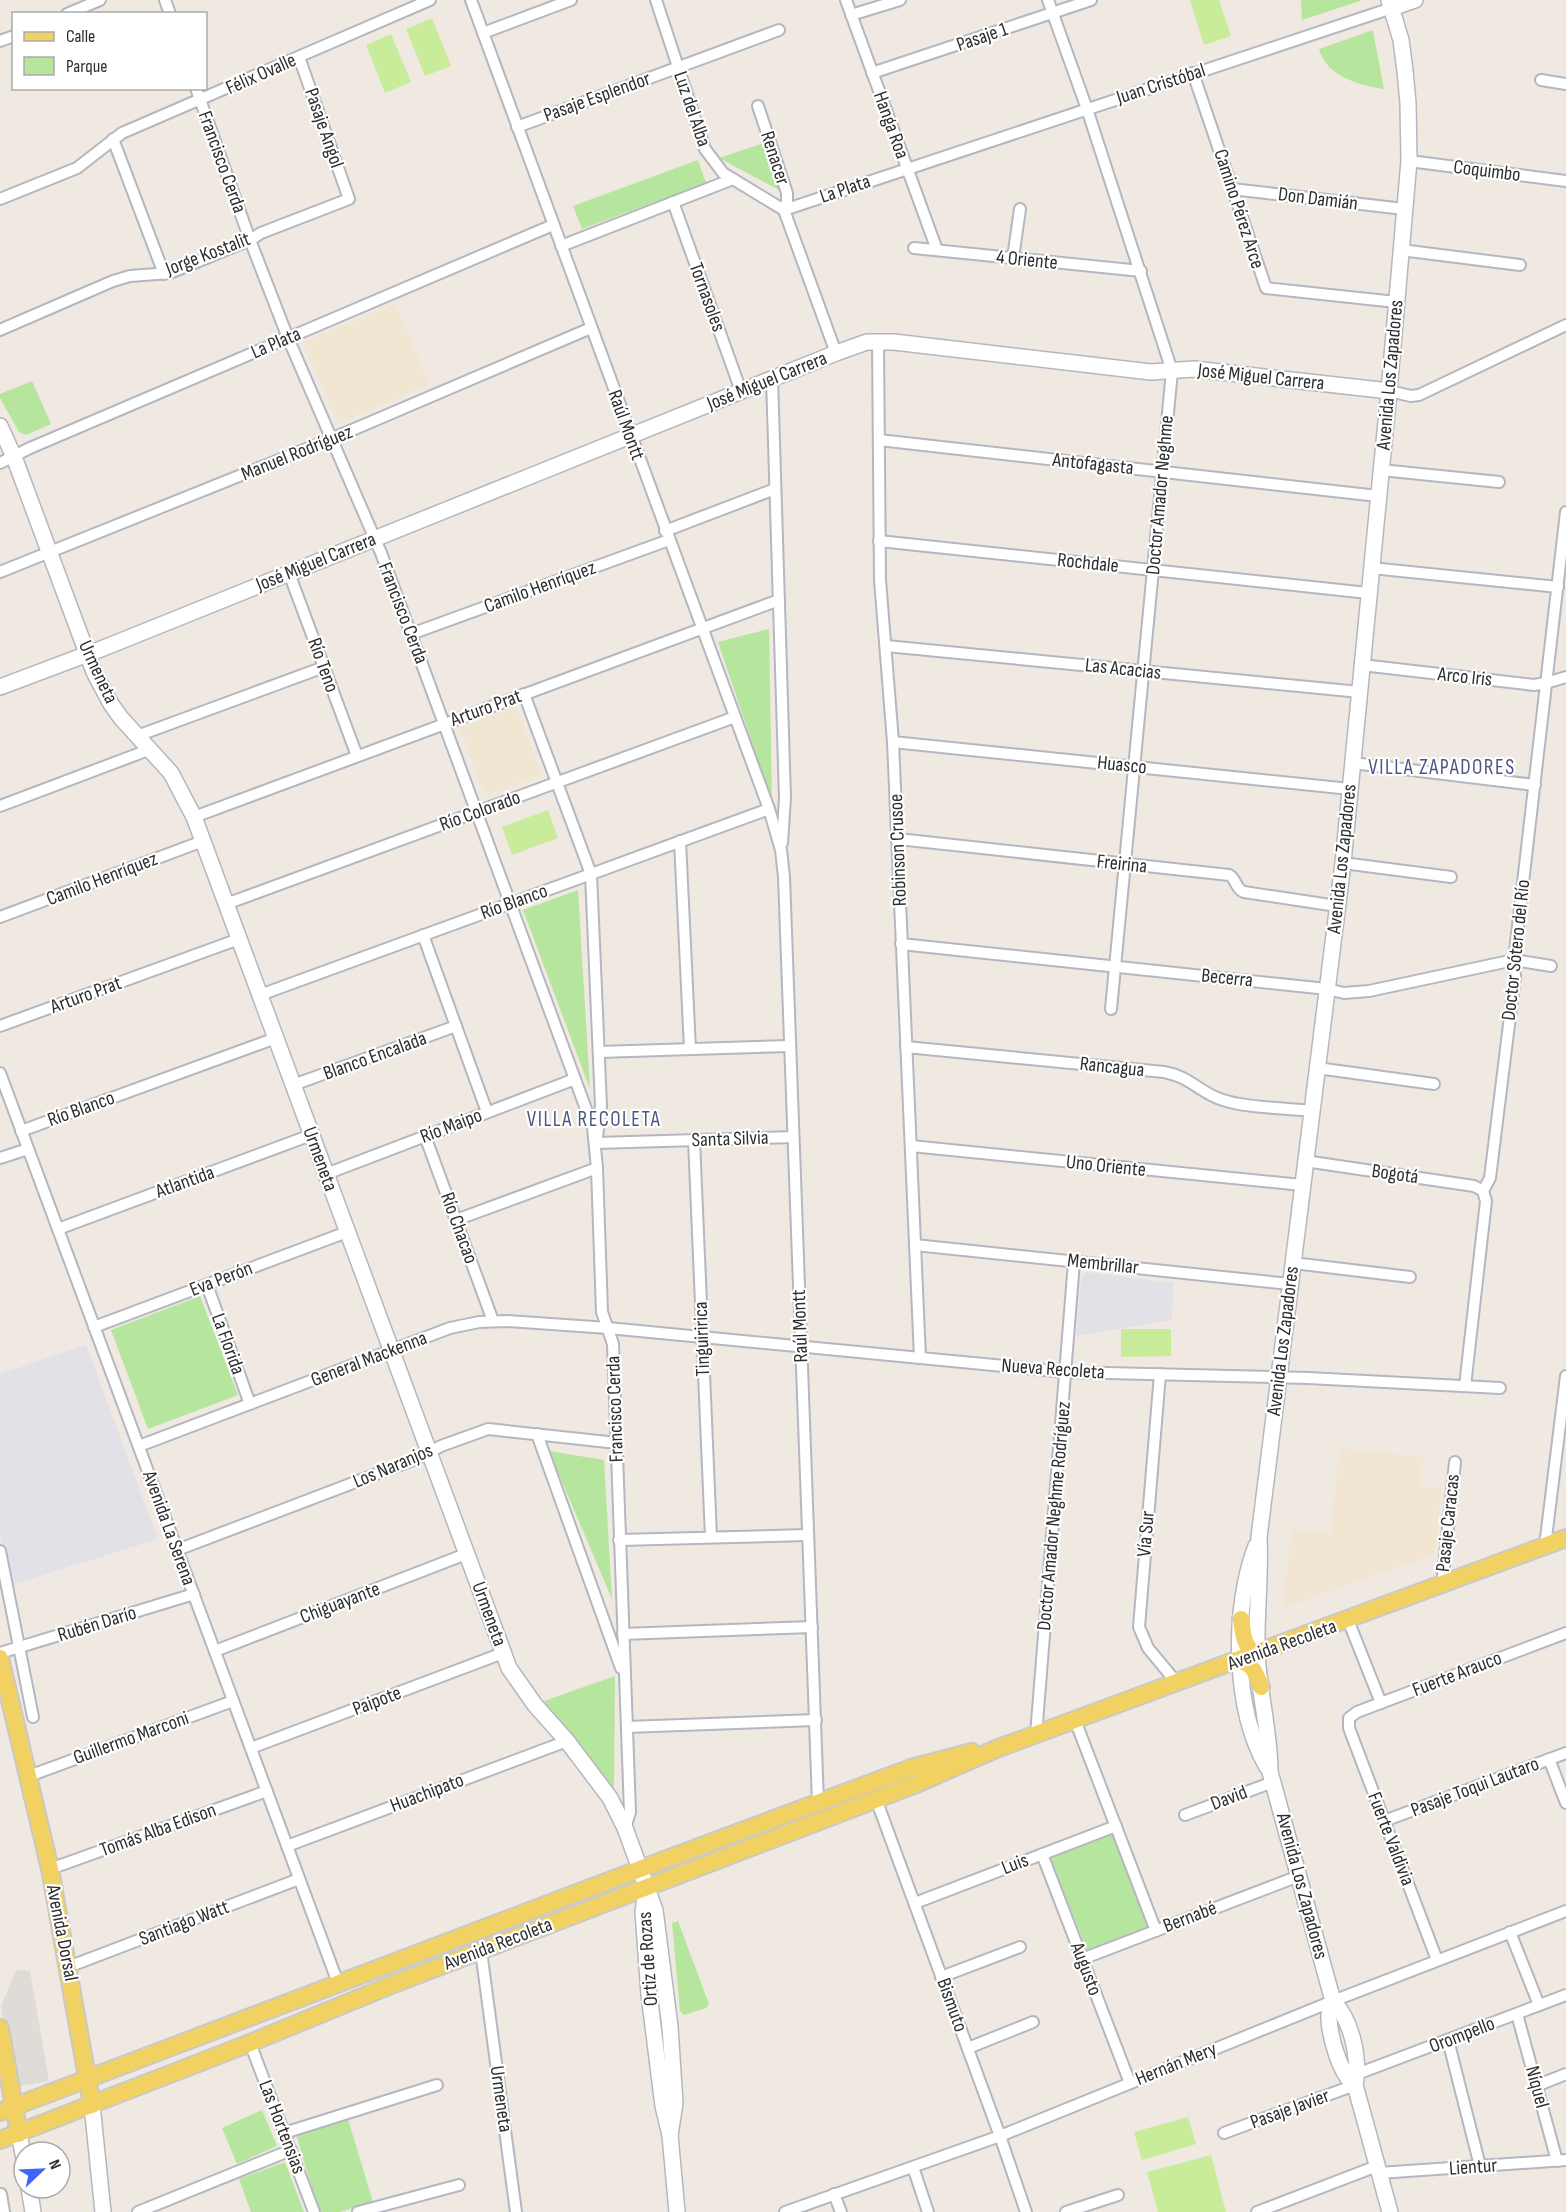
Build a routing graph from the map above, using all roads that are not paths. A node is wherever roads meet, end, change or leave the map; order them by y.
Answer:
1 (100, 0) edge
2 (430, 0) edge
3 (471, 0) edge
4 (571, 0) edge
5 (656, 0) edge
6 (846, 0) edge
7 (900, 0) edge
8 (1048, 0) edge
9 (1091, 0) edge
10 (1415, 0) edge
11 (1390, 4) edge
12 (73, 12) edge
13 (1052, 13) junction
14 (851, 15) junction
15 (779, 30) dead end
16 (483, 33) junction
17 (299, 57) junction
18 (678, 68) junction
19 (872, 73) junction
20 (1194, 73) junction
21 (1541, 80) dead end
22 (1566, 84) edge
23 (197, 90) edge
24 (200, 101) junction
25 (758, 106) dead end
26 (1087, 109) junction
27 (517, 127) junction
28 (113, 138) junction
29 (1408, 161) junction
30 (907, 168) junction
31 (733, 179) junction
32 (1566, 181) edge
33 (1232, 189) junction
34 (0, 199) edge
35 (349, 199) joint
36 (673, 202) junction
37 (1020, 209) dead end
38 (1404, 209) junction
39 (784, 210) junction
40 (553, 225) junction
41 (250, 240) junction
42 (561, 246) junction
43 (914, 248) dead end
44 (937, 250) junction
45 (1401, 250) junction
46 (1013, 258) junction
47 (1520, 265) dead end
48 (1141, 271) junction
49 (164, 274) junction
50 (1396, 302) junction
51 (1566, 325) edge
52 (591, 328) junction
53 (0, 330) edge
54 (288, 338) junction
55 (878, 341) junction
56 (836, 353) junction
57 (1172, 371) junction
58 (772, 378) junction
59 (741, 391) junction
60 (1389, 391) junction
61 (0, 426) edge
62 (630, 436) junction
63 (332, 439) junction
64 (879, 440) junction
65 (7, 460) edge
66 (1381, 470) junction
67 (1162, 472) junction
68 (1499, 482) dead end
69 (775, 489) junction
70 (1378, 496) junction
71 (1566, 512) edge
72 (667, 536) junction
73 (375, 539) junction
74 (879, 541) junction
75 (51, 554) junction
76 (1371, 568) junction
77 (1152, 570) junction
78 (0, 572) edge
79 (289, 573) junction
80 (1558, 587) junction
81 (1368, 593) junction
82 (779, 600) junction
83 (702, 628) junction
84 (411, 634) junction
85 (886, 646) junction
86 (88, 655) junction
87 (1362, 665) junction
88 (324, 667) junction
89 (1143, 671) junction
90 (1566, 677) edge
91 (1546, 683) junction
92 (0, 687) edge
93 (1360, 692) junction
94 (524, 694) junction
95 (735, 717) junction
96 (444, 724) junction
97 (137, 736) junction
98 (893, 742) junction
99 (151, 749) junction
100 (357, 756) junction
101 (1353, 763) junction
102 (1134, 766) junction
103 (556, 783) junction
104 (1535, 785) junction
105 (1350, 789) junction
106 (0, 806) edge
107 (769, 808) junction
108 (476, 812) junction
109 (194, 817) junction
110 (898, 839) junction
111 (203, 841) junction
112 (680, 841) junction
113 (781, 850) junction
114 (1125, 864) junction
115 (1343, 864) junction
116 (591, 874) junction
117 (1451, 877) dead end
118 (510, 903) junction
119 (226, 904) junction
120 (1337, 906) junction
121 (0, 917) edge
122 (423, 935) junction
123 (239, 939) junction
124 (901, 944) junction
125 (1514, 960) junction
126 (1115, 965) junction
127 (1551, 966) dead end
128 (1327, 989) junction
129 (260, 994) junction
130 (1111, 1009) dead end
131 (0, 1026) edge
132 (456, 1026) junction
133 (276, 1038) junction
134 (789, 1046) junction
135 (906, 1047) junction
136 (690, 1049) junction
137 (599, 1052) junction
138 (1317, 1068) junction
139 (0, 1073) edge
140 (575, 1079) junction
141 (1434, 1084) dead end
142 (293, 1085) junction
143 (1312, 1111) junction
144 (487, 1112) junction
145 (21, 1131) junction
146 (311, 1135) junction
147 (425, 1136) junction
148 (793, 1137) junction
149 (694, 1140) junction
150 (596, 1143) junction
151 (910, 1146) junction
152 (28, 1149) junction
153 (0, 1158) edge
154 (1305, 1161) junction
155 (597, 1168) junction
156 (326, 1174) junction
157 (1302, 1185) junction
158 (1483, 1191) junction
159 (456, 1220) junction
160 (58, 1230) junction
161 (347, 1232) junction
162 (915, 1245) junction
163 (1074, 1262) junction
164 (1293, 1263) junction
165 (1410, 1277) dead end
166 (1290, 1284) junction
167 (207, 1285) junction
168 (493, 1321) junction
169 (94, 1327) junction
170 (608, 1328) junction
171 (702, 1337) junction
172 (801, 1347) junction
173 (391, 1351) junction
174 (920, 1358) junction
175 (1066, 1372) junction
176 (1160, 1374) junction
177 (1566, 1376) edge
178 (1279, 1377) junction
179 (1464, 1386) junction
180 (1500, 1388) dead end
181 (250, 1404) junction
182 (537, 1434) junction
183 (617, 1443) junction
184 (139, 1446) junction
185 (429, 1452) junction
186 (1455, 1462) dead end
187 (808, 1534) junction
188 (711, 1537) junction
189 (1259, 1537) junction
190 (1566, 1538) edge
191 (619, 1540) junction
192 (1545, 1546) junction
193 (0, 1551) edge
194 (177, 1551) junction
195 (466, 1554) junction
196 (1442, 1585) junction
197 (194, 1594) junction
198 (1241, 1619) junction
199 (1348, 1620) junction
200 (812, 1627) junction
201 (1566, 1633) edge
202 (623, 1634) junction
203 (20, 1647) junction
204 (215, 1651) junction
205 (503, 1653) junction
206 (1257, 1654) junction
207 (0, 1656) edge
208 (1239, 1661) junction
209 (625, 1678) junction
210 (1177, 1683) junction
211 (1261, 1687) junction
212 (233, 1701) junction
213 (1381, 1703) junction
214 (33, 1717) dead end
215 (1349, 1718) joint
216 (816, 1720) junction
217 (1075, 1720) junction
218 (627, 1727) junction
219 (1036, 1735) junction
220 (567, 1741) junction
221 (251, 1748) junction
222 (996, 1749) junction
223 (1566, 1753) edge
224 (1549, 1759) junction
225 (29, 1776) junction
226 (1272, 1777) junction
227 (1563, 1785) edge
228 (267, 1791) junction
229 (876, 1799) junction
230 (818, 1803) junction
231 (1566, 1803) edge
232 (1185, 1815) dead end
233 (1384, 1821) junction
234 (1116, 1826) junction
235 (625, 1828) junction
236 (287, 1845) junction
237 (1042, 1854) junction
238 (50, 1869) junction
239 (640, 1869) junction
240 (1299, 1876) junction
241 (299, 1879) junction
242 (646, 1888) junction
243 (915, 1903) junction
244 (1566, 1911) edge
245 (494, 1924) junction
246 (1156, 1930) junction
247 (1510, 1932) junction
248 (1020, 1947) dead end
249 (481, 1951) junction
250 (1082, 1959) junction
251 (1437, 1960) junction
252 (68, 1967) junction
253 (942, 1977) junction
254 (338, 1983) junction
255 (1566, 1995) edge
256 (1333, 2001) junction
257 (1539, 2006) junction
258 (1517, 2014) junction
259 (1033, 2022) dead end
260 (0, 2028) edge
261 (1448, 2040) junction
262 (250, 2043) junction
263 (968, 2048) junction
264 (1566, 2074) edge
265 (89, 2079) junction
266 (1356, 2080) junction
267 (1130, 2083) junction
268 (437, 2085) dead end
269 (1536, 2086) junction
270 (92, 2105) junction
271 (7, 2109) edge
272 (19, 2133) junction
273 (284, 2133) junction
274 (1224, 2133) dead end
275 (1000, 2136) junction
276 (0, 2140) edge
277 (20, 2140) edge
278 (291, 2150) junction
279 (1562, 2161) edge
280 (1480, 2166) junction
281 (912, 2167) junction
282 (1378, 2170) junction
283 (459, 2185) dead end
284 (1, 2194) edge
285 (834, 2194) junction
286 (1118, 2195) dead end
287 (4, 2212) edge
288 (103, 2212) edge
289 (138, 2212) edge
290 (314, 2212) edge
291 (358, 2212) edge
292 (516, 2212) edge
293 (677, 2212) edge
294 (785, 2212) edge
295 (841, 2212) edge
296 (928, 2212) edge
297 (1026, 2212) edge
298 (1066, 2212) edge
299 (1257, 2212) edge
300 (1390, 2212) edge

1 - 12 street
2 - 17 street, Félix Ovalle
3 - 16 street, Raúl Montt
4 - 16 street
5 - 18 street, Luz del Alba
6 - 14 street, Hanga Roa
7 - 14 street
8 - 13 street, Doctor Amador Neghme
9 - 13 street, Pasaje 1
10 - 11 street, Juan Cristóbal
11 - 20 street, Juan Cristóbal
11 - 29 street, Avenida Los Zapadores
13 - 19 street, Pasaje 1
13 - 26 street, Doctor Amador Neghme
14 - 19 street, Hanga Roa
15 - 18 street, Pasaje Esplendor
16 - 27 street, Raúl Montt
17 - 24 street, Félix Ovalle
17 - 35 street, Pasaje Angol
18 - 27 street, Pasaje Esplendor
18 - 31 street, Luz del Alba
19 - 30 street, Hanga Roa
20 - 26 street, Juan Cristóbal
20 - 33 street, Camino Pérez Arce
21 - 22 street
23 - 24 street, Francisco Cerda
24 - 28 street, Félix Ovalle
24 - 41 street, Francisco Cerda
25 - 39 street, Renacer
26 - 30 street, Juan Cristóbal
26 - 48 street, Doctor Amador Neghme
27 - 40 street, Raúl Montt
28 - 34 street, Félix Ovalle
28 - 49 street
29 - 32 street, Coquimbo
29 - 38 street, Avenida Los Zapadores
30 - 39 street, La Plata
30 - 44 street, Hanga Roa
31 - 36 street
31 - 39 street, Luz del Alba
33 - 38 street, Don Damián
33 - 50 street, Camino Pérez Arce
35 - 41 street, Jorge Kostalit
36 - 42 street
36 - 59 street, Tornasoles
37 - 46 street
38 - 45 street, Avenida Los Zapadores
39 - 56 street
40 - 42 street, Raúl Montt
40 - 54 street, La Plata
41 - 49 street, Jorge Kostalit
41 - 54 street, Francisco Cerda
42 - 52 street, Raúl Montt
43 - 44 street, 4 Oriente
44 - 46 street, 4 Oriente
45 - 47 street
45 - 50 street, Avenida Los Zapadores
46 - 48 street, 4 Oriente
48 - 57 street, Doctor Amador Neghme
49 - 53 street, Jorge Kostalit
50 - 60 street, Avenida Los Zapadores
51 - 60 street, José Miguel Carrera
52 - 62 street, Raúl Montt
52 - 63 street, Manuel Rodríguez
54 - 63 street, Francisco Cerda
54 - 65 street, La Plata
55 - 56 street, José Miguel Carrera
55 - 57 street, José Miguel Carrera
55 - 64 street, Robinson Crusoe
56 - 58 street, José Miguel Carrera
57 - 60 street, José Miguel Carrera
57 - 67 street, Doctor Amador Neghme
58 - 59 street, José Miguel Carrera
58 - 69 street, Raúl Montt
59 - 62 street, José Miguel Carrera
60 - 66 street, Avenida Los Zapadores
61 - 65 street, Urmeneta
62 - 72 street, Raúl Montt
62 - 73 street, José Miguel Carrera
63 - 73 street, Francisco Cerda
63 - 75 street, Manuel Rodríguez
64 - 67 street, Antofagasta
64 - 74 street, Robinson Crusoe
65 - 75 street, Urmeneta
66 - 68 street
66 - 70 street, Avenida Los Zapadores
67 - 70 street, Antofagasta
67 - 77 street, Doctor Amador Neghme
69 - 72 street, Camilo Henríquez
69 - 82 street, Raúl Montt
70 - 76 street, Avenida Los Zapadores
71 - 80 street, Doctor Sótero del Río
72 - 83 street, Raúl Montt
72 - 84 street, Camilo Henríquez
73 - 79 street, José Miguel Carrera
73 - 84 street, Francisco Cerda
74 - 77 street, Rochdale
74 - 85 street, Robinson Crusoe
75 - 78 street, Manuel Rodríguez
75 - 86 street, Urmeneta
76 - 80 street
76 - 81 street, Avenida Los Zapadores
77 - 81 street, Rochdale
77 - 89 street, Doctor Amador Neghme
79 - 86 street, José Miguel Carrera
79 - 88 street, Río Teno
80 - 91 street, Doctor Sótero del Río
81 - 87 street, Avenida Los Zapadores
82 - 83 street, Arturo Prat
82 - 113 street, Raúl Montt
83 - 94 street, Arturo Prat
83 - 95 street, Raúl Montt
84 - 96 street, Francisco Cerda
85 - 89 street, Las Acacias
85 - 98 street, Robinson Crusoe
86 - 92 street, José Miguel Carrera
86 - 97 street, Urmeneta
87 - 91 street, Arco Iris
87 - 93 street, Avenida Los Zapadores
88 - 97 street
88 - 100 street, Río Teno
89 - 93 street, Las Acacias
89 - 102 street, Doctor Amador Neghme
90 - 91 street, Arco Iris
91 - 104 street, Doctor Sótero del Río
93 - 101 street, Avenida Los Zapadores
94 - 96 street, Arturo Prat
94 - 103 street, Francisco Cerda
95 - 103 street, Río Colorado
95 - 107 street, Raúl Montt
96 - 100 street, Arturo Prat
96 - 108 street, Francisco Cerda
97 - 99 street, Urmeneta
98 - 102 street, Huasco
98 - 110 street, Robinson Crusoe
99 - 106 street
99 - 109 street, Urmeneta
100 - 109 street, Arturo Prat
101 - 104 street
101 - 105 street, Avenida Los Zapadores
102 - 105 street, Huasco
102 - 114 street, Doctor Amador Neghme
103 - 108 street, Río Colorado
103 - 116 street, Francisco Cerda
104 - 125 street, Doctor Sótero del Río
105 - 115 street, Avenida Los Zapadores
107 - 112 street, Río Blanco
107 - 113 street, Raúl Montt
108 - 118 street, Francisco Cerda
108 - 119 street, Río Colorado
109 - 111 street, Urmeneta
110 - 114 street, Freirina
110 - 124 street, Robinson Crusoe
111 - 119 street, Urmeneta
111 - 121 street, Camilo Henríquez
112 - 116 street, Río Blanco
112 - 136 street
113 - 134 street, Raúl Montt
114 - 120 street, Freirina
114 - 126 street, Doctor Amador Neghme
115 - 117 street
115 - 120 street, Avenida Los Zapadores
116 - 118 street, Río Blanco
116 - 137 street, Francisco Cerda
118 - 122 street, Río Blanco
118 - 140 street, Francisco Cerda
119 - 123 street, Urmeneta
120 - 128 street, Avenida Los Zapadores
122 - 129 street, Río Blanco
122 - 132 street
123 - 129 street, Urmeneta
123 - 131 street, Arturo Prat
124 - 126 street, Becerra
124 - 135 street, Robinson Crusoe
125 - 127 street, Becerra
125 - 128 street, Becerra
125 - 158 street, Doctor Sótero del Río
126 - 128 street, Becerra
126 - 130 street, Doctor Amador Neghme
128 - 138 street, Avenida Los Zapadores
129 - 133 street, Urmeneta
132 - 142 street, Blanco Encalada
132 - 144 street
133 - 142 street, Urmeneta
133 - 145 street, Río Blanco
134 - 136 street
134 - 148 street, Raúl Montt
135 - 143 street, Rancagua
135 - 151 street, Robinson Crusoe
136 - 137 street
137 - 150 street, Francisco Cerda
138 - 141 street
138 - 143 street, Avenida Los Zapadores
139 - 145 street, Avenida La Serena
140 - 144 street, Río Maipo
140 - 150 street, Francisco Cerda
142 - 146 street, Urmeneta
143 - 154 street, Avenida Los Zapadores
144 - 147 street, Río Maipo
145 - 152 street, Avenida La Serena
146 - 156 street, Urmeneta
146 - 160 street, Atlantida
147 - 156 street, Río Maipo
147 - 159 street, Río Chacao
148 - 149 street, Santa Silvia
148 - 172 street, Raúl Montt
149 - 150 street, Santa Silvia
149 - 171 street, Tinguiririca
150 - 155 street, Francisco Cerda
151 - 157 street, Uno Oriente
151 - 162 street, Robinson Crusoe
152 - 153 street
152 - 160 street, Avenida La Serena
154 - 157 street, Avenida Los Zapadores
154 - 158 street, Bogotá
155 - 159 street
155 - 170 street, Francisco Cerda
156 - 161 street, Urmeneta
157 - 164 street, Avenida Los Zapadores
158 - 179 street, Doctor Sótero del Río
159 - 168 street, Río Chacao
160 - 169 street, Avenida La Serena
161 - 167 street, Eva Perón
161 - 173 street, Urmeneta
162 - 163 street, Membrillar
162 - 174 street, Robinson Crusoe
163 - 166 street, Membrillar
163 - 175 street, Doctor Amador Neghme Rodríguez
164 - 165 street
164 - 166 street, Avenida Los Zapadores
166 - 178 street, Avenida Los Zapadores
167 - 169 street, Eva Perón
167 - 181 street, La Florida
168 - 170 street, General Mackenna
168 - 173 street, General Mackenna
169 - 184 street, Avenida La Serena
170 - 171 street, Nueva Recoleta
170 - 183 street, Francisco Cerda
171 - 172 street, Nueva Recoleta
171 - 188 street, Tinguiririca
172 - 174 street, Nueva Recoleta
172 - 187 street, Raúl Montt
173 - 181 street, General Mackenna
173 - 185 street, Urmeneta
174 - 175 street, Nueva Recoleta
175 - 176 street, Nueva Recoleta
175 - 219 street, Doctor Amador Neghme Rodríguez
176 - 178 street, Nueva Recoleta
176 - 210 street, Vía Sur
177 - 192 street
178 - 179 street, Nueva Recoleta
178 - 189 street, Avenida Los Zapadores
179 - 180 street, Nueva Recoleta
181 - 184 street, General Mackenna
182 - 183 street, Los Naranjos
182 - 185 street, Los Naranjos
182 - 209 street, Francisco Cerda
183 - 191 street, Francisco Cerda
184 - 194 street, Avenida La Serena
185 - 194 street, Los Naranjos
185 - 195 street, Urmeneta
186 - 196 street, Pasaje Caracas
187 - 188 street
187 - 200 street, Raúl Montt
188 - 191 street
189 - 198 street, Avenida Los Zapadores
189 - 206 street, Avenida Los Zapadores
190 - 192 main road, Avenida Recoleta
191 - 202 street, Francisco Cerda
192 - 196 main road, Avenida Recoleta
193 - 203 street
194 - 197 street, Avenida La Serena
195 - 204 street, Chiguayante
195 - 205 street, Urmeneta
196 - 199 main road, Avenida Recoleta
197 - 203 street, Rubén Darío
197 - 204 street, Avenida La Serena
198 - 206 main road
198 - 208 street, Avenida Los Zapadores
199 - 206 main road, Avenida Recoleta
199 - 213 street
200 - 202 street
200 - 216 street, Raúl Montt
201 - 213 street, Fuerte Arauco
202 - 209 street, Francisco Cerda
203 - 207 street, Rubén Darío
203 - 214 street
204 - 212 street, Avenida La Serena
205 - 220 street, Urmeneta
205 - 221 street, Paipote
206 - 208 main road, Avenida Recoleta
206 - 211 street, Avenida Los Zapadores
207 - 225 main road, Avenida Dorsal
208 - 210 main road, Avenida Recoleta
208 - 211 main road
208 - 226 street, Avenida Los Zapadores
209 - 218 street, Francisco Cerda
210 - 217 main road, Avenida Recoleta
211 - 226 street, Avenida Los Zapadores
212 - 221 street, Avenida La Serena
212 - 225 street, Guillermo Marconi
213 - 215 street, Fuerte Arauco
215 - 233 street, Fuerte Valdivia
216 - 218 street
216 - 230 street, Raúl Montt
217 - 219 main road, Avenida Recoleta
217 - 234 street
218 - 235 street, Francisco Cerda
219 - 222 main road, Avenida Recoleta
220 - 235 street, Urmeneta
220 - 236 street, Huachipato
221 - 228 street, Avenida La Serena
222 - 229 main road, Avenida Recoleta
222 - 230 main road, Avenida Recoleta
223 - 224 street, Pasaje Toqui Lautaro
224 - 227 street
224 - 233 street, Pasaje Toqui Lautaro
225 - 238 main road, Avenida Dorsal
226 - 232 street, David
226 - 240 street, Avenida Los Zapadores
227 - 231 street
228 - 236 street, Avenida La Serena
228 - 238 street, Tomás Alba Edison
229 - 242 main road, Avenida Recoleta
229 - 243 street, Bismuto
230 - 239 main road, Avenida Recoleta
233 - 251 street, Fuerte Valdivia
234 - 237 street, Luis
234 - 246 street
235 - 239 street, Urmeneta
236 - 241 street, Avenida La Serena
237 - 243 street, Luis
237 - 250 street, Augusto
238 - 252 main road, Avenida Dorsal
239 - 242 street, Urmeneta
239 - 245 main road, Avenida Recoleta
240 - 246 street, Bernabé
240 - 256 street, Avenida Los Zapadores
241 - 252 street, Santiago Watt
241 - 254 street, Avenida La Serena
242 - 249 main road, Avenida Recoleta
242 - 293 street, Ortiz de Rozas
243 - 253 street, Bismuto
244 - 247 street, Hernán Mery
245 - 249 main road
245 - 254 main road, Avenida Recoleta
246 - 250 street, Bernabé
247 - 251 street, Hernán Mery
247 - 257 street
248 - 253 street
249 - 262 main road, Avenida Recoleta
249 - 292 street, Urmeneta
250 - 267 street, Augusto
251 - 256 street, Hernán Mery
252 - 265 main road, Avenida Dorsal
253 - 263 street, Bismuto
254 - 265 main road, Avenida Recoleta
255 - 257 street, Orompello
256 - 266 street, Avenida Los Zapadores
256 - 267 street, Hernán Mery
257 - 258 street, Orompello
258 - 261 street, Orompello
258 - 269 street, Níquel
259 - 263 street
260 - 271 main road
261 - 266 street, Orompello
261 - 280 street
262 - 270 main road, Avenida Recoleta
262 - 273 street, Las Hortensias
263 - 275 street, Bismuto
264 - 269 street
265 - 270 main road, Avenida Dorsal
265 - 271 main road, Avenida Recoleta
266 - 274 street, Pasaje Javier
266 - 282 street, Avenida Los Zapadores
267 - 275 street, Hernán Mery
268 - 273 street
269 - 279 street, Níquel
270 - 272 main road, Avenida Recoleta
270 - 288 street, Avenida Dorsal
271 - 272 main road
272 - 276 main road, Avenida Recoleta
272 - 277 street
273 - 278 street, Las Hortensias
275 - 281 street, Hernán Mery
275 - 297 street, Bismuto
278 - 289 street
278 - 290 street, Las Hortensias
279 - 280 street, Lientur
280 - 282 street, Lientur
281 - 285 street, Hernán Mery
281 - 296 street
282 - 299 street, Lientur
282 - 300 street, Avenida Los Zapadores
283 - 291 street
284 - 287 street
285 - 294 street, Hernán Mery
285 - 295 street
286 - 298 street

